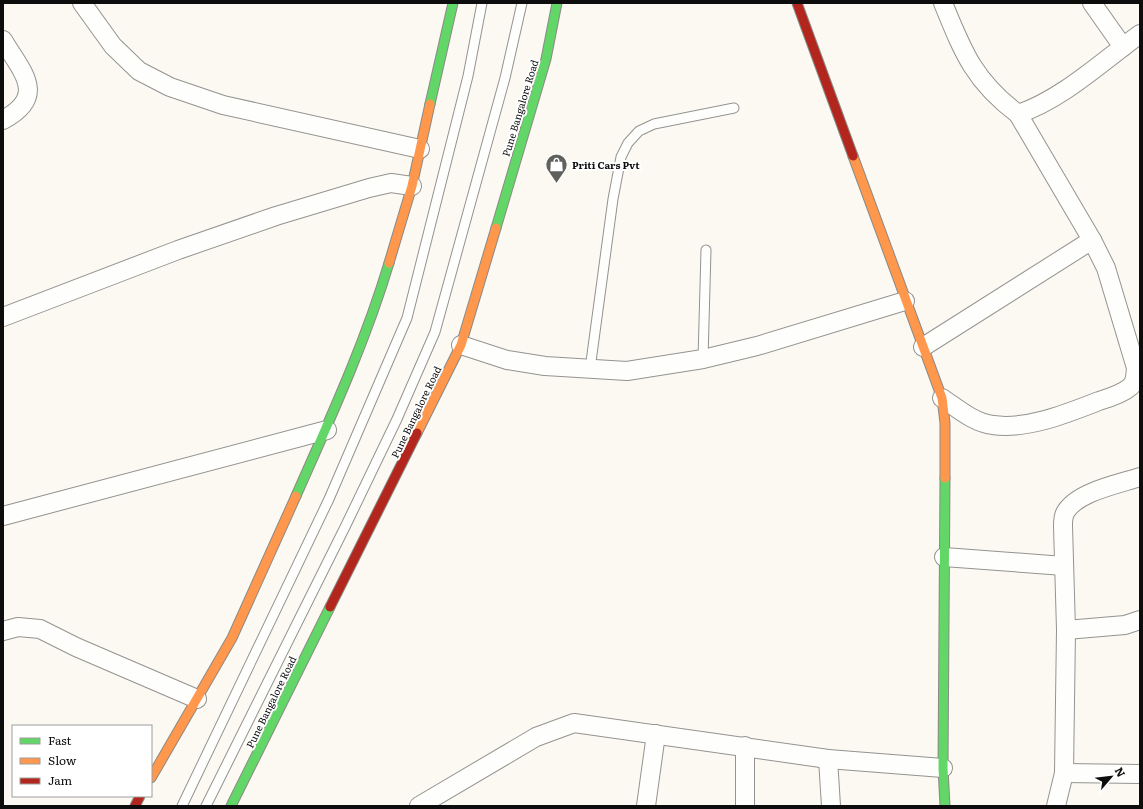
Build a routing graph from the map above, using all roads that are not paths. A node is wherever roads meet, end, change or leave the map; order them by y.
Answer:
1 (82, 3) edge
2 (453, 3) edge
3 (482, 3) edge
4 (522, 3) edge
5 (557, 3) edge
6 (797, 3) edge
7 (943, 3) edge
8 (1092, 3) edge
9 (1140, 34) edge
10 (3, 40) edge
11 (1122, 47) junction
12 (734, 108) dead end
13 (1018, 114) junction
14 (3, 120) edge
15 (420, 149) junction
16 (412, 186) junction
17 (1092, 240) junction
18 (706, 250) dead end
19 (905, 301) junction
20 (3, 316) edge
21 (461, 345) junction
22 (923, 347) junction
23 (703, 359) junction
24 (590, 369) junction
25 (942, 398) junction
26 (327, 430) junction
27 (1140, 477) edge
28 (3, 516) edge
29 (944, 557) junction
30 (1064, 566) junction
31 (1140, 620) edge
32 (1066, 630) junction
33 (3, 631) edge
34 (197, 700) junction
35 (656, 734) junction
36 (745, 746) junction
37 (828, 759) junction
38 (943, 768) junction
39 (1064, 773) junction
40 (1140, 774) edge
41 (152, 776) edge
42 (140, 797) edge
43 (135, 806) edge
44 (182, 806) edge
45 (206, 806) edge
46 (231, 806) edge
47 (419, 806) edge
48 (646, 806) edge
49 (744, 806) edge
50 (831, 806) edge
51 (945, 806) edge
52 (1056, 806) edge

1 - 15 street
2 - 15 main road
3 - 44 lane
4 - 45 lane
5 - 21 main road, Pune Bangalore Road
6 - 19 main road
7 - 13 street
8 - 11 street
9 - 11 street
10 - 14 street
11 - 13 street
12 - 24 lane
13 - 17 street
15 - 16 main road
16 - 20 street
16 - 26 main road
17 - 22 street
17 - 25 street
18 - 23 lane
19 - 22 main road
19 - 23 street
21 - 24 street
21 - 46 main road, Pune Bangalore Road
22 - 25 main road
23 - 24 street
25 - 29 main road
26 - 28 street
26 - 34 main road
27 - 30 street
29 - 30 street
29 - 38 main road
30 - 32 street
31 - 32 street
32 - 39 street
33 - 34 street
34 - 41 main road
35 - 36 street
35 - 47 street
35 - 48 street
36 - 37 street
36 - 49 street
37 - 38 street
37 - 50 street
38 - 51 main road
39 - 40 street
39 - 52 street
42 - 43 main road

